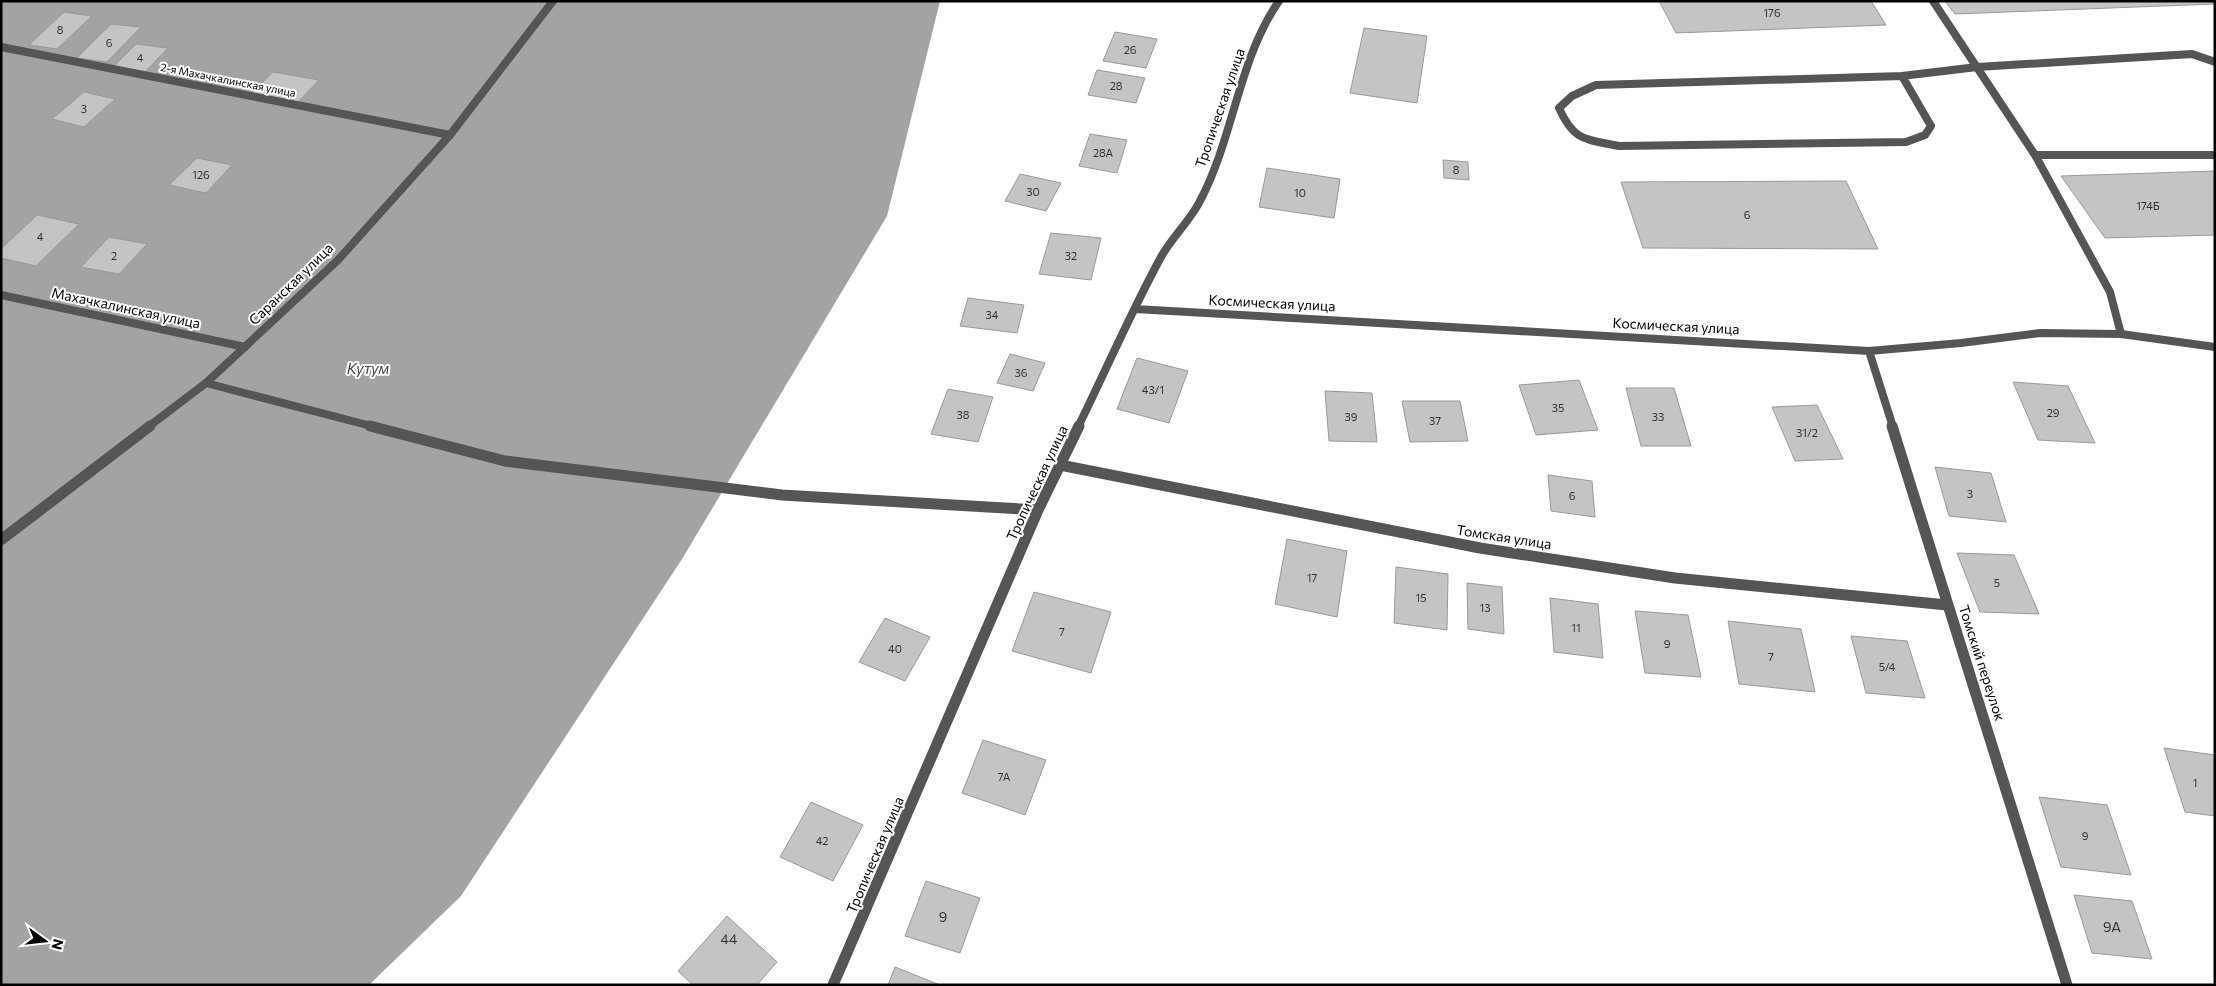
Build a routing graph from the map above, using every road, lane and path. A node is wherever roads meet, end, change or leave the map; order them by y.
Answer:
1 (553, 1) edge
2 (1279, 1) edge
3 (1933, 1) edge
4 (1, 48) edge
5 (2215, 62) edge
6 (1977, 67) junction
7 (1902, 76) junction
8 (450, 135) junction
9 (2035, 155) junction
10 (2215, 155) edge
11 (1, 295) edge
12 (1135, 309) junction
13 (2121, 334) junction
14 (245, 347) junction
15 (2215, 347) edge
16 (1869, 350) junction
17 (206, 383) junction
18 (1060, 465) junction
19 (1038, 510) junction
20 (1, 540) edge
21 (1947, 605) junction
22 (833, 985) edge
23 (2068, 985) edge

1 - 8 street, Саранская улица
2 - 12 street, Тропическая улица
3 - 6 street
4 - 8 street, 2-я Махачкалинская улица
5 - 6 street
6 - 7 street
6 - 9 street
7 - 7 street
8 - 14 street, Саранская улица
9 - 10 street
9 - 13 street
11 - 14 street, Махачкалинская улица
12 - 16 street, Космическая улица
12 - 18 street, Тропическая улица
13 - 15 street, Космическая улица
13 - 16 street, Космическая улица
14 - 17 street, Саранская улица
16 - 21 street, Томский переулок
17 - 19 street
17 - 20 street, Саранская улица
18 - 19 street, Тропическая улица
18 - 21 street, Томская улица
19 - 22 street, Тропическая улица
21 - 23 street, Томский переулок

